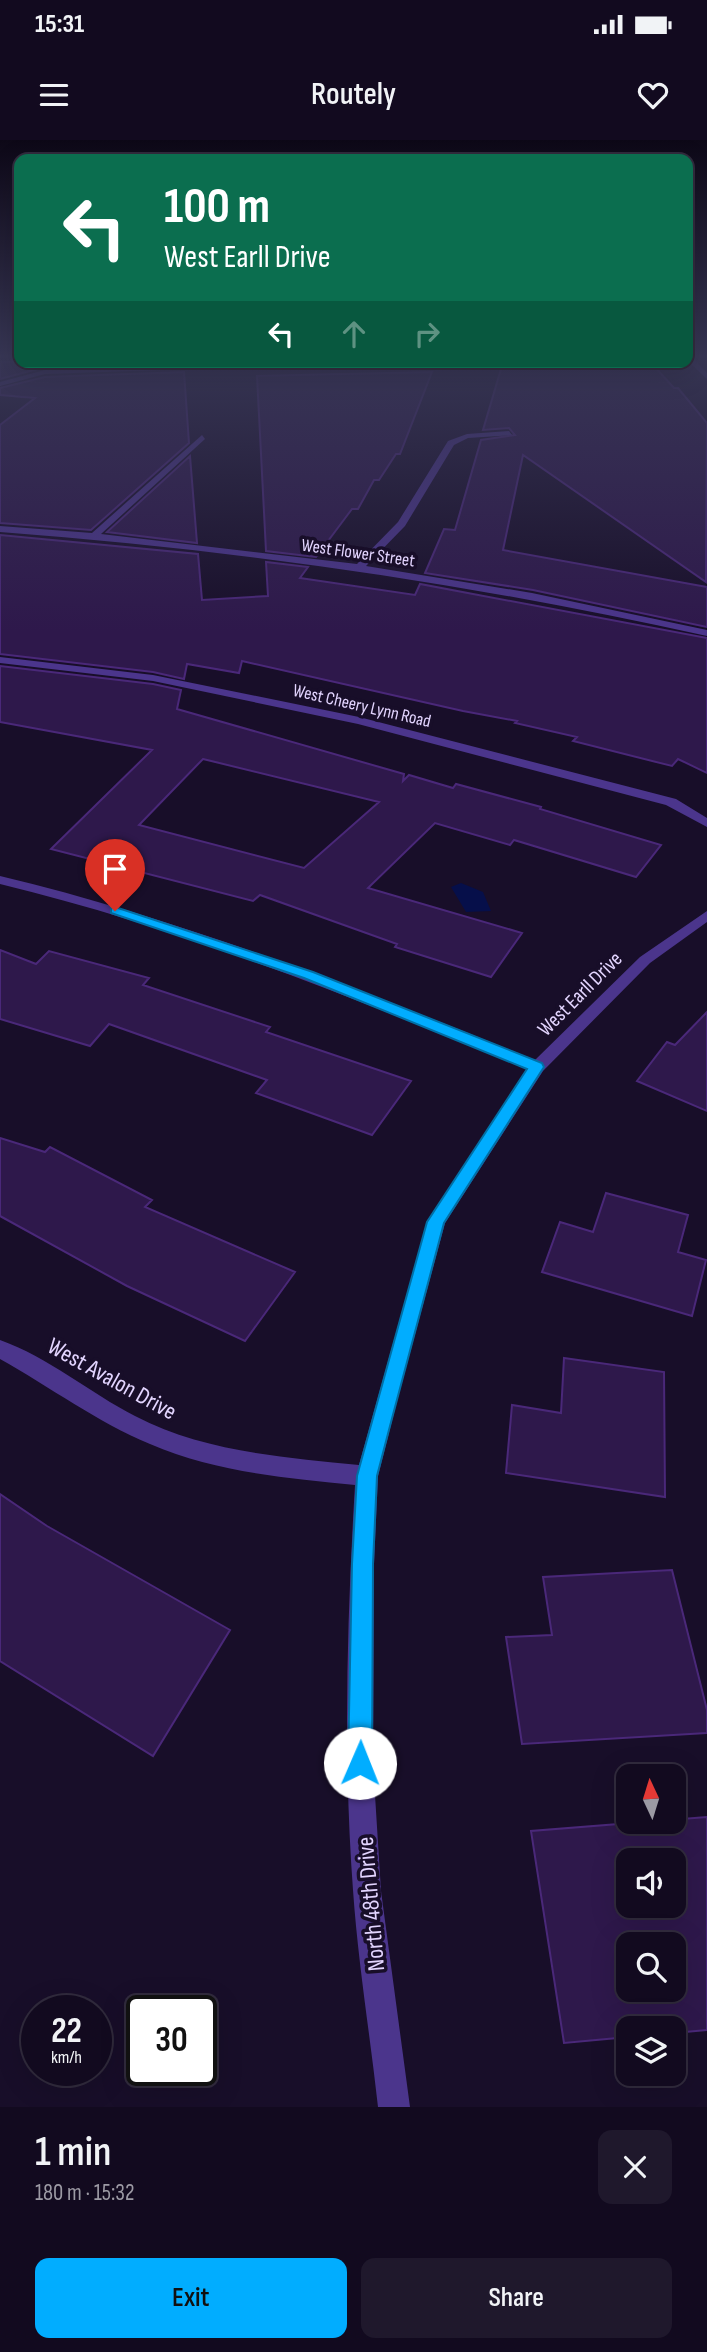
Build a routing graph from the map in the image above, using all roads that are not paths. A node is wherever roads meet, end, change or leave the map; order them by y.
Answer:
1 (190, 448) edge
2 (448, 448) edge
3 (0, 529) edge
4 (95, 535) junction
5 (358, 568) junction
6 (707, 633) edge
7 (0, 660) edge
8 (707, 823) edge
9 (0, 880) edge
10 (707, 915) edge
11 (537, 1067) junction
12 (0, 1349) edge
13 (367, 1476) junction
14 (394, 2107) edge

1 - 4 street
2 - 5 street
3 - 4 street, West Flower Street
4 - 5 street, West Flower Street
5 - 6 street, West Flower Street
7 - 8 street, West Cheery Lynn Road
9 - 11 street, West Earll Drive
10 - 11 street, West Earll Drive
11 - 13 street, North 48th Drive
12 - 13 street, West Avalon Drive
13 - 14 street, North 48th Drive

